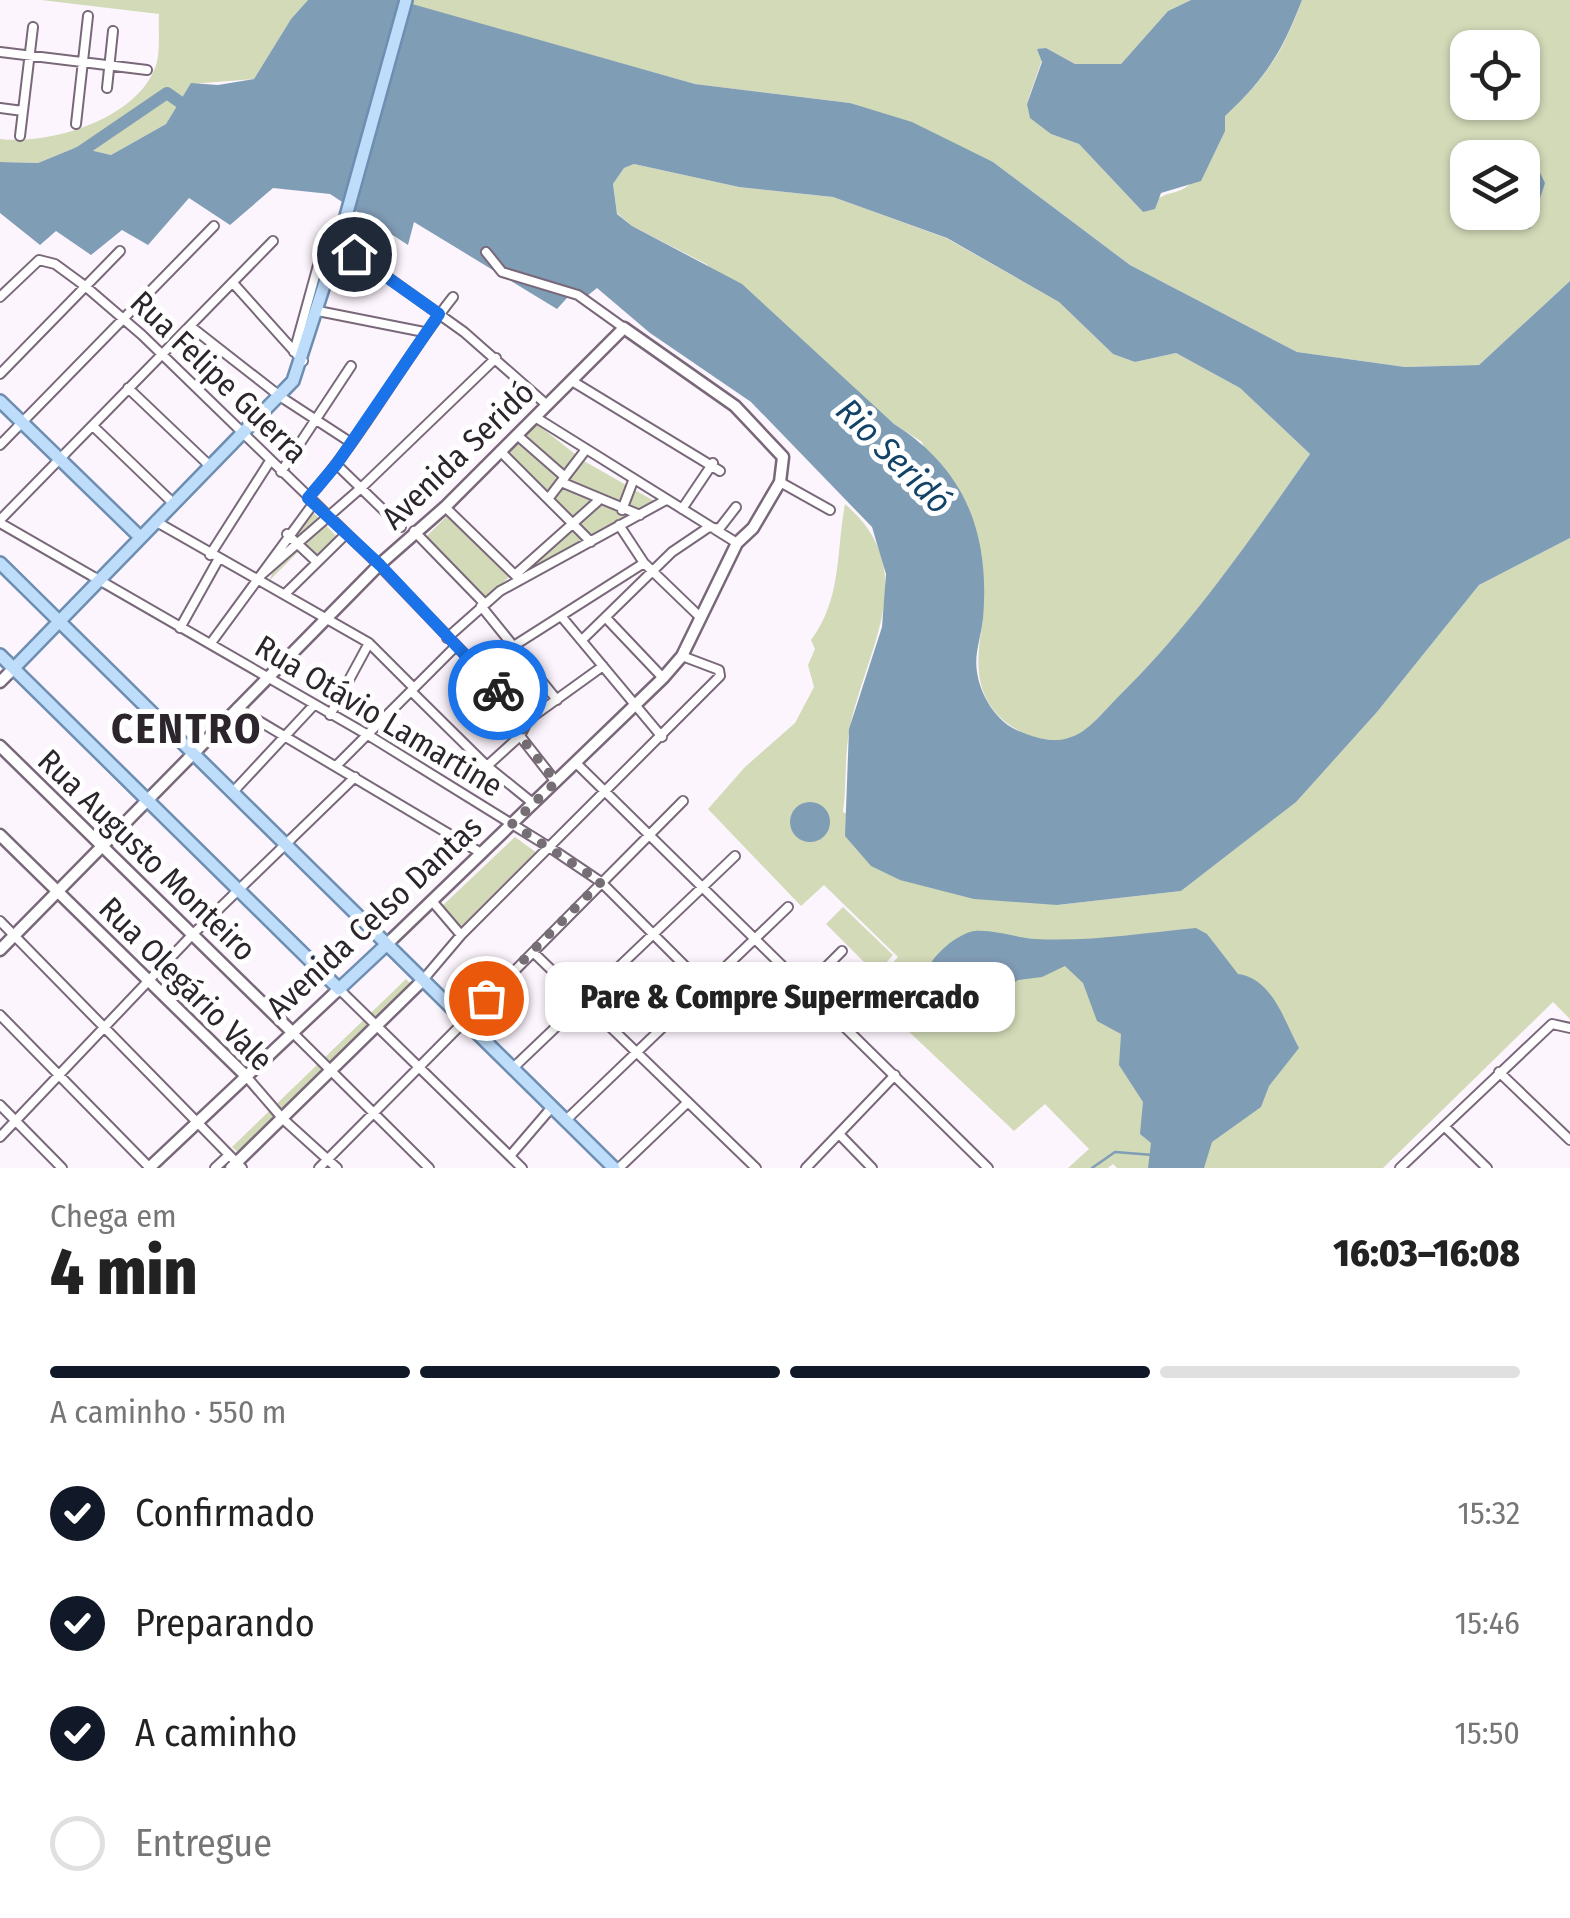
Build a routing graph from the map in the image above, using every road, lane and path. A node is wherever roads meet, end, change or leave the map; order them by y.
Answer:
1 (406, 0) edge
2 (88, 16) dead end
3 (33, 27) dead end
4 (113, 31) dead end
5 (0, 52) edge
6 (29, 55) junction
7 (83, 62) junction
8 (110, 65) junction
9 (147, 70) dead end
10 (107, 88) dead end
11 (0, 108) edge
12 (22, 111) junction
13 (76, 124) dead end
14 (20, 136) dead end
15 (214, 226) dead end
16 (273, 241) dead end
17 (120, 251) dead end
18 (486, 252) dead end
19 (354, 254) dead end
20 (320, 258) dead end
21 (232, 283) junction
22 (85, 286) junction
23 (0, 297) edge
24 (453, 297) dead end
25 (318, 311) junction
26 (439, 314) junction
27 (125, 319) junction
28 (190, 326) junction
29 (624, 328) junction
30 (424, 332) junction
31 (160, 354) junction
32 (298, 356) junction
33 (496, 358) junction
34 (351, 366) dead end
35 (0, 374) edge
36 (573, 382) junction
37 (128, 388) junction
38 (281, 396) junction
39 (0, 401) edge
40 (547, 405) junction
41 (535, 417) junction
42 (317, 421) junction
43 (22, 423) junction
44 (94, 426) junction
45 (518, 435) junction
46 (244, 437) junction
47 (350, 442) junction
48 (0, 445) edge
49 (500, 452) junction
50 (584, 452) junction
51 (59, 460) junction
52 (270, 461) junction
53 (713, 463) junction
54 (336, 465) junction
55 (211, 467) junction
56 (720, 471) dead end
57 (281, 472) junction
58 (563, 480) junction
59 (633, 481) junction
60 (780, 482) junction
61 (361, 488) junction
62 (548, 499) junction
63 (666, 500) junction
64 (310, 501) junction
65 (598, 501) junction
66 (173, 503) junction
67 (445, 506) junction
68 (736, 507) dead end
69 (682, 509) junction
70 (622, 510) junction
71 (830, 510) dead end
72 (640, 515) junction
73 (327, 517) junction
74 (155, 521) junction
75 (0, 522) edge
76 (572, 524) junction
77 (619, 526) junction
78 (401, 527) dead end
79 (709, 527) junction
80 (414, 531) junction
81 (287, 534) junction
82 (344, 534) junction
83 (140, 537) junction
84 (591, 542) junction
85 (297, 543) junction
86 (737, 543) junction
87 (214, 558) junction
88 (317, 562) junction
89 (644, 563) junction
90 (0, 564) edge
91 (380, 565) junction
92 (652, 572) junction
93 (518, 578) junction
94 (101, 579) junction
95 (258, 579) junction
96 (284, 594) junction
97 (483, 604) junction
98 (561, 616) junction
99 (700, 617) junction
100 (607, 619) junction
101 (326, 620) junction
102 (59, 622) junction
103 (180, 628) junction
104 (447, 638) junction
105 (582, 640) junction
106 (369, 643) junction
107 (210, 644) junction
108 (456, 647) junction
109 (512, 647) junction
110 (0, 655) edge
111 (682, 656) junction
112 (603, 666) junction
113 (14, 668) junction
114 (482, 674) junction
115 (663, 678) junction
116 (268, 680) junction
117 (0, 682) edge
118 (413, 689) junction
119 (557, 700) junction
120 (636, 705) junction
121 (313, 706) junction
122 (237, 708) junction
123 (330, 715) junction
124 (528, 720) junction
125 (368, 735) junction
126 (520, 736) junction
127 (284, 737) junction
128 (662, 737) junction
129 (0, 746) edge
130 (193, 754) junction
131 (576, 763) junction
132 (337, 765) junction
133 (486, 766) junction
134 (356, 777) junction
135 (556, 782) junction
136 (606, 792) junction
137 (232, 793) junction
138 (684, 800) dead end
139 (145, 801) junction
140 (534, 804) junction
141 (512, 824) junction
142 (649, 833) junction
143 (0, 835) edge
144 (102, 846) junction
145 (287, 846) junction
146 (549, 847) junction
147 (482, 852) junction
148 (735, 856) dead end
149 (601, 882) junction
150 (704, 887) junction
151 (57, 892) junction
152 (238, 893) junction
153 (432, 901) junction
154 (788, 907) dead end
155 (0, 921) edge
156 (656, 932) junction
157 (193, 934) junction
158 (15, 935) junction
159 (461, 935) junction
160 (756, 938) junction
161 (386, 944) junction
162 (0, 950) edge
163 (842, 951) dead end
164 (534, 953) junction
165 (422, 980) junction
166 (148, 981) junction
167 (706, 987) junction
168 (806, 987) junction
169 (339, 989) junction
170 (585, 1002) junction
171 (0, 1014) edge
172 (461, 1020) junction
173 (376, 1025) junction
174 (106, 1028) junction
175 (1570, 1028) edge
176 (293, 1032) junction
177 (637, 1052) junction
178 (418, 1067) junction
179 (512, 1069) junction
180 (328, 1072) junction
181 (1500, 1072) junction
182 (58, 1075) junction
183 (245, 1075) junction
184 (895, 1075) junction
185 (688, 1102) junction
186 (0, 1104) edge
187 (552, 1108) junction
188 (372, 1114) junction
189 (283, 1119) junction
190 (566, 1120) junction
191 (16, 1121) junction
192 (197, 1122) junction
193 (1444, 1126) junction
194 (840, 1135) junction
195 (0, 1137) edge
196 (1570, 1140) edge
197 (510, 1156) junction
198 (328, 1160) junction
199 (235, 1163) edge
200 (62, 1168) edge
201 (149, 1168) edge
202 (215, 1168) edge
203 (319, 1168) edge
204 (337, 1168) edge
205 (429, 1168) edge
206 (522, 1168) edge
207 (617, 1168) edge
208 (756, 1168) edge
209 (806, 1168) edge
210 (872, 1168) edge
211 (988, 1168) edge
212 (1400, 1168) edge
213 (1487, 1168) edge

1 - 25 main road
2 - 7 street
3 - 6 street
4 - 8 street
5 - 6 street
6 - 7 street
6 - 12 street
7 - 8 street
7 - 13 street
8 - 9 street
8 - 10 street
11 - 12 street
12 - 14 street
15 - 27 street
16 - 21 street
17 - 22 street
18 - 29 street
19 - 26 street
20 - 32 street
21 - 28 street
21 - 32 street
22 - 23 street, Rua Felipe Guerra
22 - 27 street, Rua Felipe Guerra
22 - 35 street
24 - 26 street
25 - 30 street
25 - 32 main road
26 - 30 street
26 - 33 street
27 - 31 street, Rua Felipe Guerra
27 - 43 street
28 - 31 street
28 - 38 street
29 - 36 main road, Avenida Seridó
29 - 60 main road
30 - 47 street
31 - 37 street
31 - 46 street, Rua Felipe Guerra
32 - 38 main road
33 - 40 street
33 - 61 street
34 - 42 street
36 - 40 main road, Avenida Seridó
36 - 53 street
37 - 44 street
37 - 55 street
38 - 42 street
38 - 46 main road
39 - 43 main road
40 - 41 main road, Avenida Seridó
41 - 45 main road, Avenida Seridó
41 - 50 street
42 - 47 street
42 - 57 street
43 - 48 street
43 - 51 main road
44 - 51 street
44 - 66 street
45 - 49 main road, Avenida Seridó
45 - 58 street
46 - 52 street, Rua Felipe Guerra
46 - 55 main road
47 - 54 street
49 - 62 street
49 - 67 main road, Avenida Seridó
50 - 58 street
50 - 59 street
51 - 75 street
51 - 83 main road
52 - 57 street, Rua Felipe Guerra
52 - 87 street
53 - 56 street
53 - 69 street
54 - 61 street
54 - 64 street
55 - 66 main road
57 - 64 street, Rua Felipe Guerra
58 - 62 street
58 - 65 street
59 - 63 street
59 - 70 street
60 - 71 street
60 - 86 main road, Avenida Celso Dantas
61 - 73 street
61 - 78 street
62 - 76 street
63 - 69 street
63 - 72 street
64 - 73 street, Rua Felipe Guerra
64 - 81 street
65 - 70 street
65 - 76 street
66 - 74 main road
67 - 80 main road, Avenida Seridó
67 - 93 street
68 - 79 street
69 - 79 street
70 - 72 street
72 - 77 street
73 - 82 street, Rua Felipe Guerra
73 - 85 street
74 - 83 main road
74 - 87 street
75 - 94 street, Rua Otávio Lamartine
76 - 84 street
76 - 93 street
77 - 84 street
77 - 89 street
79 - 86 street
79 - 92 street
80 - 91 main road, Avenida Seridó
80 - 97 street
81 - 85 street
81 - 95 street
82 - 88 street
82 - 91 street, Rua Felipe Guerra
83 - 94 main road
84 - 93 street
85 - 88 street
85 - 95 street
86 - 99 main road, Avenida Celso Dantas
87 - 95 street
87 - 103 street
88 - 96 street
89 - 92 street
89 - 98 street
90 - 102 main road
91 - 101 main road, Avenida Seridó
91 - 104 street, Rua Felipe Guerra
92 - 99 street
92 - 100 street
93 - 97 street
94 - 102 main road
94 - 103 street, Rua Otávio Lamartine
95 - 96 street
95 - 107 street
96 - 101 street
97 - 104 street
97 - 109 street
98 - 105 street
98 - 109 street
99 - 111 main road, Avenida Celso Dantas
100 - 105 street
100 - 115 street
101 - 106 street
101 - 116 main road, Avenida Seridó
102 - 113 main road
102 - 130 main road
103 - 107 street, Rua Otávio Lamartine
104 - 108 street, Rua Felipe Guerra
105 - 112 street
106 - 118 street
106 - 123 street
107 - 116 street, Rua Otávio Lamartine
108 - 114 street, Rua Felipe Guerra
108 - 118 street
109 - 114 street
109 - 119 street
110 - 113 main road
111 - 115 main road, Avenida Celso Dantas
111 - 128 street
112 - 119 street
112 - 120 street
113 - 117 main road
113 - 139 main road
114 - 124 street, Rua Felipe Guerra
115 - 120 main road, Avenida Celso Dantas
116 - 121 street, Rua Otávio Lamartine
116 - 122 main road, Avenida Seridó
118 - 125 street
118 - 133 street
119 - 124 street
120 - 128 street
120 - 131 main road, Avenida Celso Dantas
121 - 123 street, Rua Otávio Lamartine
121 - 127 street
122 - 127 street
122 - 130 main road, Avenida Seridó
123 - 125 street, Rua Otávio Lamartine
124 - 126 street
125 - 132 street
125 - 141 street, Rua Otávio Lamartine
126 - 133 street
126 - 135 street
127 - 132 street
127 - 137 street
128 - 136 street
129 - 144 main road, Rua Augusto Monteiro
130 - 137 main road
130 - 139 main road, Avenida Seridó
131 - 135 main road, Avenida Celso Dantas
131 - 136 street
132 - 134 street
133 - 140 street
134 - 145 street
134 - 147 street
135 - 140 main road, Avenida Celso Dantas
136 - 142 street
136 - 146 street
137 - 145 main road
138 - 142 street
139 - 144 main road, Avenida Seridó
139 - 152 main road
140 - 141 main road, Avenida Celso Dantas
141 - 146 street, Rua Otávio Lamartine
141 - 147 main road, Avenida Celso Dantas
142 - 149 street
142 - 150 street
143 - 151 main road, Rua Olegário Vale
144 - 151 main road, Avenida Seridó
144 - 157 main road, Rua Augusto Monteiro
145 - 152 street
145 - 161 main road
146 - 149 street, Rua Otávio Lamartine
146 - 159 street
147 - 153 main road, Avenida Celso Dantas
148 - 150 street
149 - 156 street, Rua Otávio Lamartine
149 - 164 street
150 - 156 street
150 - 160 street
151 - 158 main road, Avenida Seridó
151 - 166 main road, Rua Olegário Vale
152 - 157 street
152 - 169 main road
153 - 159 street
153 - 161 main road, Avenida Celso Dantas
154 - 160 street
155 - 158 street
156 - 167 street, Rua Otávio Lamartine
156 - 170 street
157 - 166 street
157 - 176 main road, Rua Augusto Monteiro
158 - 162 main road, Avenida Seridó
158 - 174 street
159 - 165 street
160 - 167 street
160 - 168 street
161 - 165 main road
161 - 169 main road, Avenida Celso Dantas
163 - 168 street
164 - 170 street
164 - 172 street
165 - 172 main road
165 - 173 main road
166 - 174 street
166 - 183 main road, Rua Olegário Vale
167 - 177 street
168 - 184 street
169 - 173 street
169 - 176 main road, Avenida Celso Dantas
170 - 177 street
170 - 179 street
171 - 182 street
172 - 178 street
172 - 179 main road
173 - 178 street
173 - 180 main road
174 - 182 street
174 - 192 street
175 - 181 street
176 - 180 street, Rua Augusto Monteiro
176 - 183 main road, Avenida Celso Dantas
177 - 185 street
177 - 190 street
178 - 188 street
178 - 197 street
179 - 187 main road
180 - 188 street, Rua Augusto Monteiro
180 - 189 main road
181 - 193 street
181 - 196 street
182 - 191 street
182 - 201 street
183 - 189 street, Rua Olegário Vale
183 - 192 main road, Avenida Celso Dantas
184 - 194 street
184 - 211 street
185 - 207 street
185 - 208 street
186 - 191 street
187 - 190 main road
187 - 197 street
188 - 198 street
188 - 205 street, Rua Augusto Monteiro
189 - 198 street, Rua Olegário Vale
189 - 199 main road
190 - 207 main road
191 - 195 street
191 - 200 street
192 - 199 street
192 - 201 main road, Avenida Celso Dantas
193 - 212 street
193 - 213 street
194 - 209 street
194 - 210 street
197 - 206 street
198 - 203 street
198 - 204 street, Rua Olegário Vale
199 - 202 street

